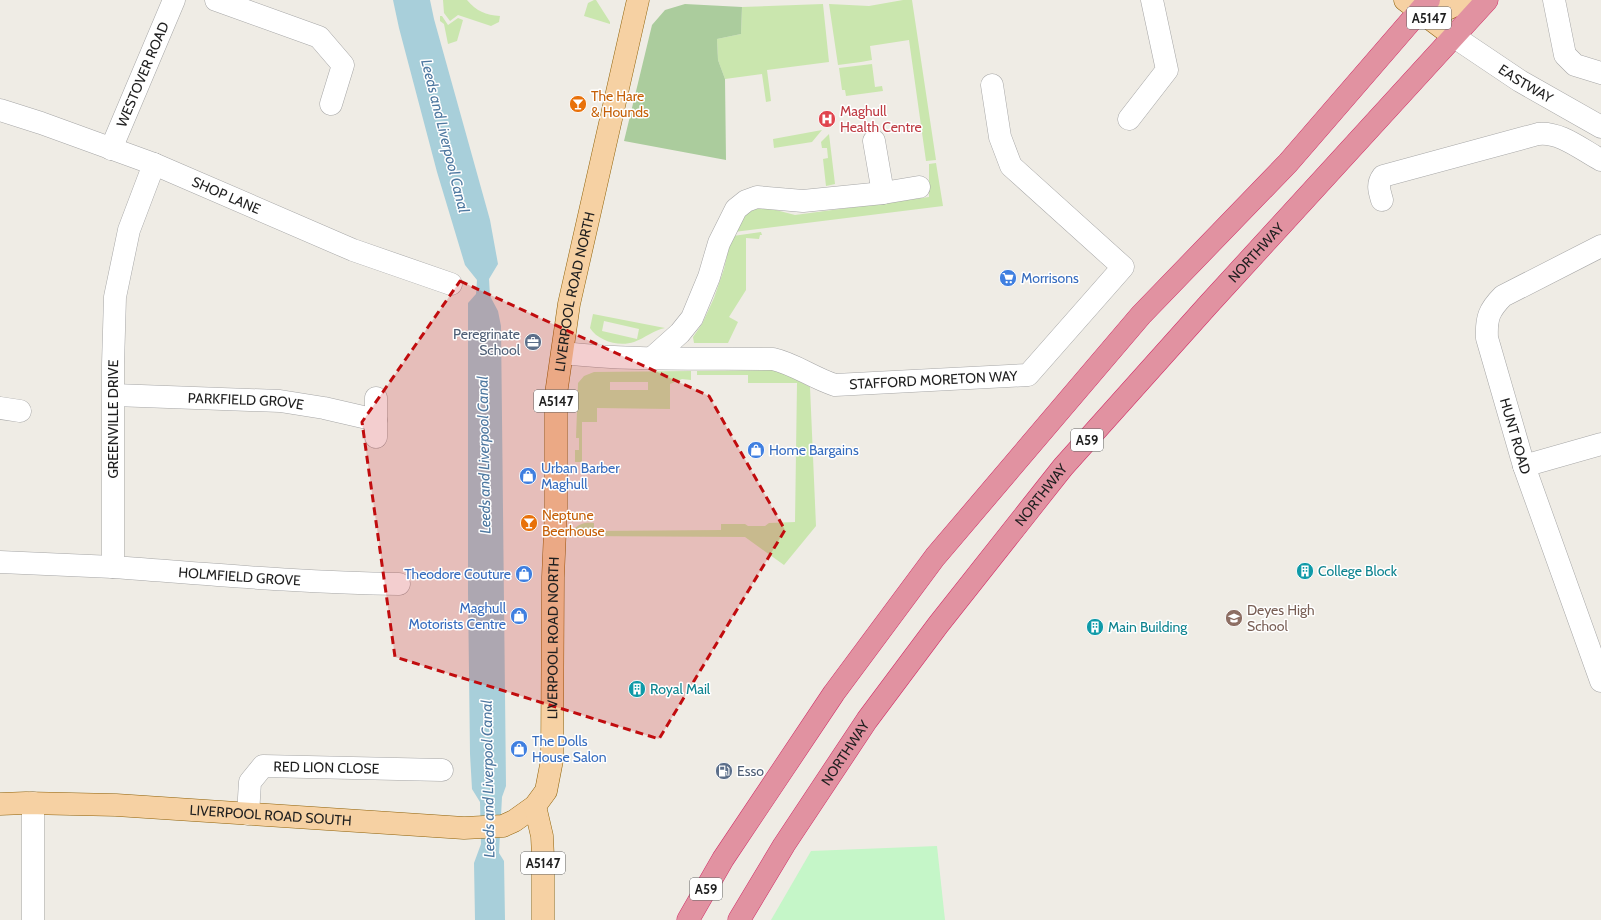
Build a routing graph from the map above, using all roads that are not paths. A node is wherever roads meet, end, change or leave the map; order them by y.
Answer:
1 (174, 0) edge
2 (216, 0) edge
3 (638, 0) edge
4 (1152, 0) edge
5 (1461, 0) edge
6 (1487, 0) edge
7 (1554, 0) edge
8 (1417, 4) edge
9 (1453, 36) junction
10 (1601, 73) edge
11 (992, 85) dead end
12 (330, 104) dead end
13 (0, 110) edge
14 (1129, 119) dead end
15 (1601, 127) edge
16 (874, 140) dead end
17 (111, 149) junction
18 (1601, 160) edge
19 (154, 164) junction
20 (919, 187) dead end
21 (883, 192) junction
22 (1382, 200) dead end
23 (1601, 246) edge
24 (451, 284) dead end
25 (563, 353) junction
26 (652, 358) junction
27 (114, 395) junction
28 (376, 398) dead end
29 (1601, 444) edge
30 (1524, 466) junction
31 (0, 562) edge
32 (113, 567) junction
33 (399, 584) dead end
34 (1601, 681) edge
35 (442, 770) dead end
36 (33, 803) junction
37 (0, 804) edge
38 (535, 806) junction
39 (248, 814) junction
40 (33, 920) edge
41 (543, 920) edge
42 (688, 920) edge
43 (739, 920) edge

1 - 17 street, WESTOVER ROAD
2 - 12 street
3 - 25 main road, LIVERPOOL ROAD NORTH / A5147
4 - 14 street
5 - 8 main road
6 - 9 highway, NORTHWAY / A59
7 - 10 street
8 - 9 main road, A5147
8 - 42 highway, A59
9 - 15 street, EASTWAY
9 - 43 highway, NORTHWAY / A59
11 - 26 street, STAFFORD MORETON WAY
13 - 17 street, SHOP LANE
16 - 21 street
17 - 19 street, SHOP LANE
18 - 22 street
19 - 24 street, SHOP LANE
19 - 27 street, GREENVILLE DRIVE
20 - 21 street
21 - 26 street
23 - 30 street, HUNT ROAD
25 - 26 street, STAFFORD MORETON WAY
25 - 38 main road, LIVERPOOL ROAD NORTH / A5147
27 - 28 street, PARKFIELD GROVE
27 - 32 street, GREENVILLE DRIVE
29 - 30 street
30 - 34 street, HUNT ROAD
31 - 32 street
32 - 33 street, HOLMFIELD GROVE
35 - 39 street, RED LION CLOSE
36 - 37 main road, LIVERPOOL ROAD SOUTH
36 - 39 main road, LIVERPOOL ROAD SOUTH
36 - 40 street
38 - 39 main road, LIVERPOOL ROAD SOUTH
38 - 41 main road, A5147

